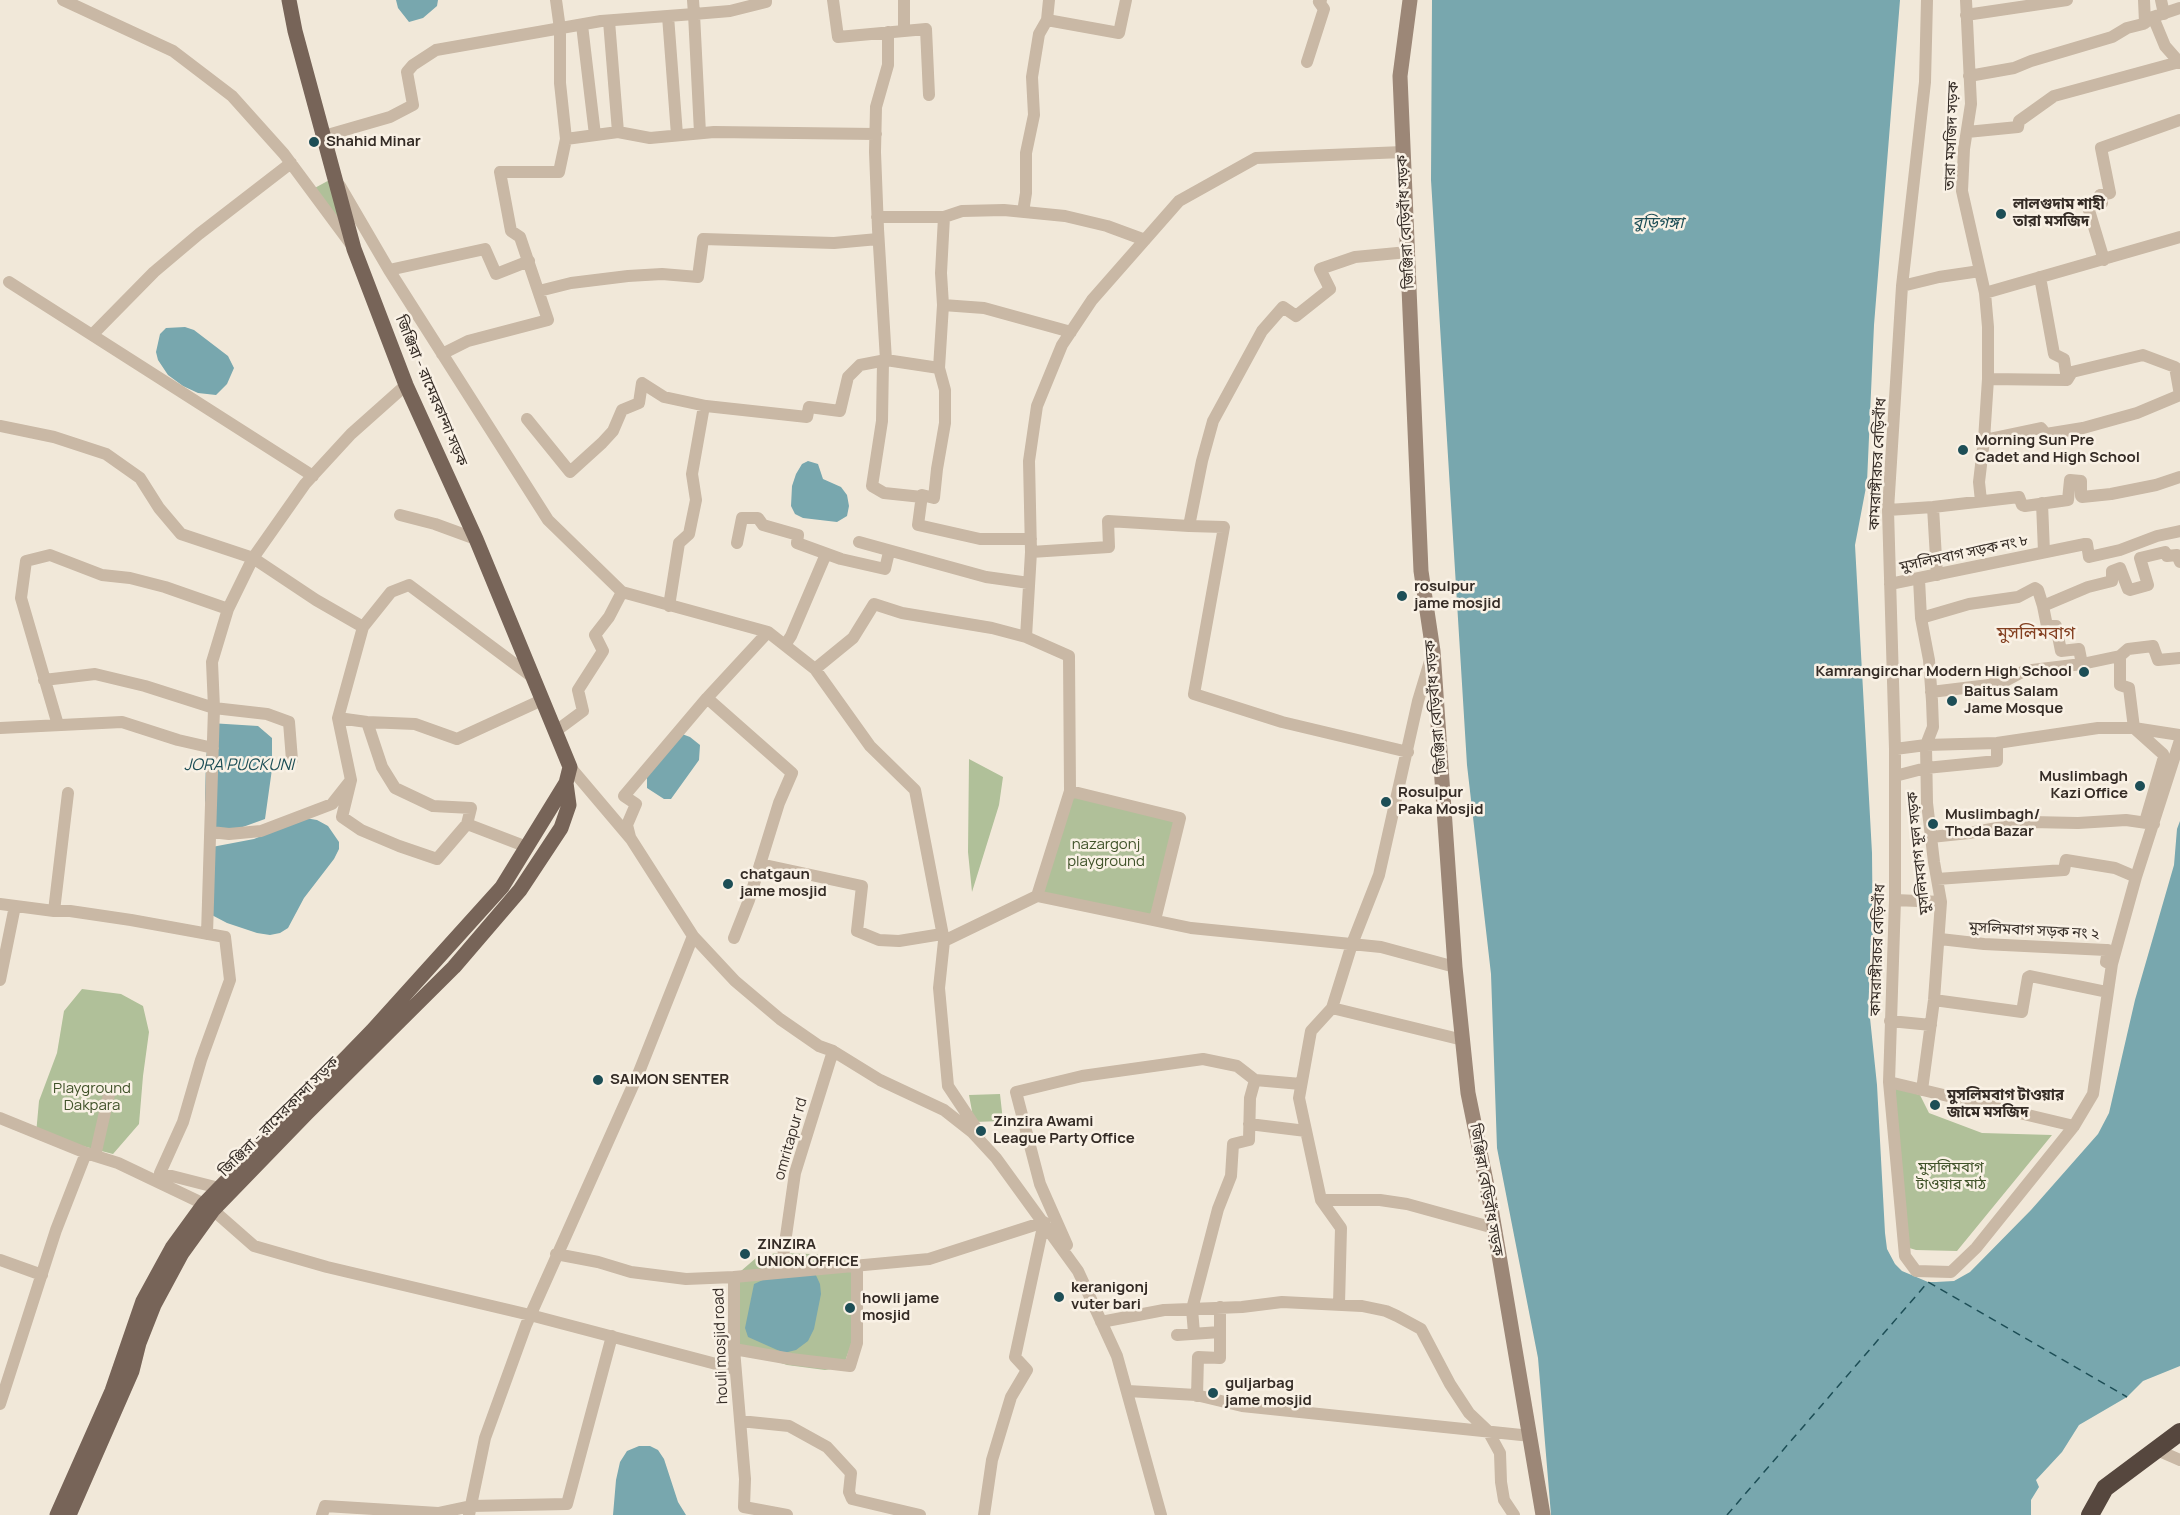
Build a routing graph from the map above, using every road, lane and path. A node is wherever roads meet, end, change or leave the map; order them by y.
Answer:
1 (63, 0) edge
2 (290, 0) edge
3 (556, 0) edge
4 (693, 0) edge
5 (766, 0) edge
6 (833, 0) edge
7 (904, 0) edge
8 (1049, 0) edge
9 (1126, 0) edge
10 (1321, 0) edge
11 (1410, 0) edge
12 (1927, 0) edge
13 (1966, 0) edge
14 (2067, 0) edge
15 (2144, 0) edge
16 (2161, 0) edge
17 (2180, 8) edge
18 (694, 14) junction
19 (1966, 15) junction
20 (668, 16) junction
21 (2154, 18) junction
22 (1047, 20) junction
23 (609, 21) junction
24 (582, 25) junction
25 (560, 29) junction
26 (904, 31) junction
27 (888, 32) junction
28 (1307, 62) dead end
29 (2179, 63) edge
30 (1969, 76) junction
31 (929, 95) dead end
32 (2180, 120) edge
33 (618, 132) junction
34 (1967, 132) junction
35 (700, 133) junction
36 (876, 134) junction
37 (595, 135) junction
38 (677, 135) junction
39 (324, 136) junction
40 (566, 139) junction
41 (1403, 152) junction
42 (291, 163) junction
43 (335, 177) junction
44 (1023, 212) junction
45 (877, 217) junction
46 (944, 218) junction
47 (2180, 237) edge
48 (878, 240) junction
49 (1145, 240) junction
50 (354, 249) junction
51 (1407, 252) junction
52 (2104, 260) junction
53 (529, 261) junction
54 (389, 270) junction
55 (1980, 271) junction
56 (2040, 277) junction
57 (9, 282) dead end
58 (1902, 286) junction
59 (539, 291) junction
60 (1985, 293) junction
61 (943, 305) junction
62 (1071, 332) junction
63 (92, 335) junction
64 (442, 354) junction
65 (885, 361) junction
66 (939, 368) junction
67 (1988, 378) junction
68 (2067, 380) junction
69 (405, 385) junction
70 (2180, 395) edge
71 (704, 406) junction
72 (527, 419) dead end
73 (0, 426) edge
74 (1984, 440) junction
75 (313, 476) junction
76 (2180, 477) edge
77 (922, 496) junction
78 (1981, 501) junction
79 (2042, 503) junction
80 (1933, 507) junction
81 (1888, 510) junction
82 (400, 515) dead end
83 (1189, 526) junction
84 (2180, 531) edge
85 (476, 539) junction
86 (1031, 539) junction
87 (859, 542) dead end
88 (738, 543) dead end
89 (889, 552) junction
90 (1031, 552) junction
91 (2044, 552) junction
92 (826, 554) junction
93 (253, 558) junction
94 (2180, 562) edge
95 (1937, 575) junction
96 (1919, 579) junction
97 (1029, 583) junction
98 (1890, 584) junction
99 (622, 592) junction
100 (669, 606) junction
101 (2043, 606) junction
102 (228, 609) junction
103 (1921, 618) junction
104 (363, 627) junction
105 (768, 632) junction
106 (1026, 638) junction
107 (784, 645) junction
108 (1433, 651) junction
109 (2120, 656) junction
110 (2180, 658) edge
111 (2082, 664) junction
112 (815, 669) junction
113 (531, 676) junction
114 (44, 680) junction
115 (1931, 692) junction
116 (706, 699) junction
117 (542, 700) junction
118 (214, 708) junction
119 (338, 718) junction
120 (368, 722) junction
121 (58, 725) junction
122 (0, 728) edge
123 (2134, 728) junction
124 (556, 730) junction
125 (2180, 735) edge
126 (2180, 740) edge
127 (1997, 743) junction
128 (1926, 745) junction
129 (213, 748) junction
130 (1895, 749) junction
131 (1408, 752) junction
132 (292, 760) dead end
133 (570, 767) junction
134 (1926, 768) junction
135 (1895, 776) junction
136 (351, 780) junction
137 (566, 783) junction
138 (1070, 791) junction
139 (68, 793) dead end
140 (2150, 823) junction
141 (467, 824) junction
142 (211, 832) junction
143 (1930, 837) junction
144 (630, 839) junction
145 (527, 847) junction
146 (760, 864) junction
147 (2136, 877) junction
148 (1937, 879) junction
149 (1037, 896) junction
150 (1895, 900) junction
151 (1941, 902) junction
152 (0, 904) edge
153 (15, 906) junction
154 (54, 911) junction
155 (1155, 920) junction
156 (207, 934) junction
157 (693, 936) junction
158 (734, 938) dead end
159 (943, 938) junction
160 (1940, 939) junction
161 (1352, 944) junction
162 (2112, 964) junction
163 (1455, 967) junction
164 (0, 980) edge
165 (2107, 992) junction
166 (1934, 1000) junction
167 (1332, 1008) junction
168 (1890, 1021) junction
169 (1931, 1025) junction
170 (1462, 1040) junction
171 (833, 1051) junction
172 (1255, 1080) junction
173 (1889, 1082) junction
174 (1301, 1084) junction
175 (110, 1090) dead end
176 (1922, 1090) junction
177 (0, 1118) edge
178 (1249, 1124) junction
179 (2074, 1126) junction
180 (1306, 1131) junction
181 (261, 1153) junction
182 (91, 1154) junction
183 (996, 1158) junction
184 (219, 1188) junction
185 (1321, 1200) junction
186 (209, 1207) junction
187 (1044, 1222) junction
188 (1494, 1228) junction
189 (556, 1254) junction
190 (0, 1260) edge
191 (857, 1265) junction
192 (781, 1271) junction
193 (1078, 1271) junction
194 (42, 1275) junction
195 (734, 1277) junction
196 (1339, 1304) junction
197 (1220, 1307) junction
198 (1192, 1309) junction
199 (530, 1315) junction
200 (1101, 1322) junction
201 (1220, 1332) junction
202 (1194, 1334) junction
203 (1177, 1335) dead end
204 (612, 1336) junction
205 (734, 1349) junction
206 (735, 1369) junction
207 (1128, 1391) junction
208 (1197, 1396) junction
209 (0, 1404) edge
210 (740, 1421) junction
211 (1488, 1431) junction
212 (2180, 1432) edge
213 (1531, 1436) junction
214 (2157, 1450) junction
215 (2180, 1460) edge
216 (470, 1511) edge
217 (740, 1511) edge
218 (64, 1512) edge
219 (322, 1515) edge
220 (787, 1515) edge
221 (921, 1515) edge
222 (984, 1515) edge
223 (1161, 1515) edge
224 (1514, 1515) edge
225 (1544, 1515) edge
226 (2090, 1515) edge

1 - 42 street
2 - 39 main road, জিঞ্জিরা - রামেরকান্দা সড়ক
3 - 25 street
4 - 18 street
5 - 18 street
6 - 27 street
7 - 26 street
8 - 22 street
9 - 22 street
10 - 28 street
11 - 41 street, জিঞ্জিরা বেড়িবাঁধ সড়ক
12 - 58 street, কামরাঙ্গীরচর বেড়িবাঁধ
13 - 19 street, তারা মসজিদ সড়ক
14 - 19 street
15 - 21 street
16 - 21 street
17 - 21 street
18 - 20 street
18 - 35 street
19 - 30 street, তারা মসজিদ সড়ক
20 - 23 street
20 - 38 street
21 - 29 street
21 - 30 street
22 - 44 street
23 - 24 street
23 - 33 street
24 - 25 street
24 - 37 street
25 - 39 street
25 - 40 street
26 - 27 street
26 - 31 street
27 - 36 street
29 - 34 street
30 - 34 street, তারা মসজিদ সড়ক
32 - 52 street
33 - 37 street
33 - 38 street
34 - 55 street, তারা মসজিদ সড়ক
35 - 36 street
35 - 38 street
36 - 45 street
37 - 40 street
39 - 43 main road, জিঞ্জিরা - রামেরকান্দা সড়ক
40 - 53 street
41 - 49 street
41 - 51 street, জিঞ্জিরা বেড়িবাঁধ সড়ক
42 - 50 street
42 - 63 street
43 - 50 main road, জিঞ্জিরা - রামেরকান্দা সড়ক
43 - 54 street
44 - 46 street
44 - 49 street
45 - 46 street
45 - 48 street
46 - 61 street
47 - 52 street
48 - 59 street
48 - 65 street
49 - 62 street
50 - 69 main road, জিঞ্জিরা - রামেরকান্দা সড়ক
51 - 83 street
51 - 108 street, জিঞ্জিরা বেড়িবাঁধ সড়ক
52 - 56 street
53 - 54 street
53 - 59 street
54 - 64 street
55 - 58 street
55 - 60 street, তারা মসজিদ সড়ক
56 - 60 street
56 - 68 street
57 - 63 street
58 - 81 street, কামরাঙ্গীরচর বেড়িবাঁধ
59 - 64 street
60 - 67 street, তারা মসজিদ সড়ক
61 - 62 street
61 - 66 street
62 - 86 street
63 - 75 street
64 - 99 street
65 - 66 street
65 - 71 street
65 - 77 street
66 - 77 street
67 - 68 street
67 - 74 street, তারা মসজিদ সড়ক
68 - 70 street
69 - 75 street
69 - 85 main road, জিঞ্জিরা - রামেরকান্দা সড়ক
70 - 74 street
71 - 72 street
71 - 100 street
73 - 93 street
74 - 78 street, তারা মসজিদ সড়ক
75 - 93 street
76 - 79 street
77 - 86 street
78 - 79 street
78 - 80 street
79 - 91 street, মুসলিমবাগ সড়ক নং ৮
80 - 81 street
80 - 95 street
81 - 98 street, কামরাঙ্গীরচর বেড়িবাঁধ
82 - 85 street
83 - 90 street
83 - 131 street
84 - 91 street, মুসলিমবাগ সড়ক নং ৮
85 - 113 main road, জিঞ্জিরা - রামেরকান্দা সড়ক
86 - 90 street
87 - 89 street
88 - 92 street
89 - 92 street
89 - 97 street
90 - 97 street
91 - 95 street, মুসলিমবাগ সড়ক নং ৮
92 - 107 street
93 - 102 street
93 - 104 street
94 - 101 street
95 - 96 street, মুসলিমবাগ সড়ক নং ৮
96 - 98 street, মুসলিমবাগ সড়ক নং ৮
96 - 103 street, মুসলিমবাগ মূল সড়ক
97 - 106 street
98 - 130 street, কামরাঙ্গীরচর বেড়িবাঁধ
99 - 100 street
99 - 124 street
100 - 105 street
101 - 103 street
101 - 111 street
102 - 114 street
102 - 118 street
103 - 115 street, মুসলিমবাগ মূল সড়ক
104 - 113 street
104 - 119 street
105 - 107 street
105 - 116 street
106 - 112 street
106 - 138 street
107 - 112 street
108 - 131 street
108 - 163 street, জিঞ্জিরা বেড়িবাঁধ সড়ক
109 - 110 street
109 - 111 street
109 - 123 street
111 - 115 street
112 - 159 street
113 - 117 main road, জিঞ্জিরা - রামেরকান্দা সড়ক
114 - 118 street
114 - 121 street
115 - 128 street, মুসলিমবাগ মূল সড়ক
116 - 144 street
116 - 146 street
117 - 120 street
117 - 124 main road, জিঞ্জিরা - রামেরকান্দা সড়ক
118 - 129 street
118 - 132 street
119 - 120 street
119 - 136 street
120 - 141 street
121 - 122 street
121 - 129 street
123 - 125 street
123 - 127 street
123 - 140 street
124 - 133 main road, জিঞ্জিরা - রামেরকান্দা সড়ক
126 - 140 street, কামরাঙ্গীরচর বেড়িবাঁধ
127 - 128 street
127 - 134 street
128 - 130 street
128 - 134 street, মুসলিমবাগ মূল সড়ক
129 - 142 street
130 - 135 street, কামরাঙ্গীরচর বেড়িবাঁধ
131 - 161 street
133 - 137 main road, জিঞ্জিরা - রামেরকান্দা সড়ক
133 - 144 street
134 - 135 street
134 - 143 street, মুসলিমবাগ মূল সড়ক
135 - 150 street, কামরাঙ্গীরচর বেড়িবাঁধ
136 - 141 street
136 - 142 street
137 - 145 main road, জিঞ্জিরা - রামেরকান্দা সড়ক
137 - 181 main road, জিঞ্জিরা - রামেরকান্দা সড়ক
138 - 149 street
138 - 155 street
139 - 154 street
140 - 143 street
140 - 147 street, কামরাঙ্গীরচর বেড়িবাঁধ
141 - 145 street
142 - 156 street
143 - 148 street, মুসলিমবাগ মূল সড়ক
144 - 157 street
145 - 181 main road, জিঞ্জিরা - রামেরকান্দা সড়ক
146 - 158 street
146 - 159 street
147 - 148 street
147 - 162 street, কামরাঙ্গীরচর বেড়িবাঁধ
148 - 151 street, মুসলিমবাগ মূল সড়ক
149 - 155 street
149 - 159 street
150 - 151 street
150 - 168 street, কামরাঙ্গীরচর বেড়িবাঁধ
151 - 160 street, মুসলিমবাগ মূল সড়ক
152 - 153 street
153 - 154 street
153 - 164 street
154 - 156 street
155 - 161 street
156 - 184 street
157 - 171 street
157 - 189 street
159 - 183 street
160 - 162 street, মুসলিমবাগ সড়ক নং ২
160 - 166 street, মুসলিমবাগ মূল সড়ক
161 - 163 street
161 - 167 street
162 - 165 street, কামরাঙ্গীরচর বেড়িবাঁধ
163 - 170 street, জিঞ্জিরা বেড়িবাঁধ সড়ক
165 - 166 street
165 - 179 street, কামরাঙ্গীরচর বেড়িবাঁধ
166 - 169 street, মুসলিমবাগ মূল সড়ক
167 - 170 street
167 - 174 street
168 - 169 street
168 - 173 street, কামরাঙ্গীরচর বেড়িবাঁধ
169 - 176 street, মুসলিমবাগ মূল সড়ক
170 - 188 street, জিঞ্জিরা বেড়িবাঁধ সড়ক
171 - 183 street
171 - 192 street, omritapur rd
172 - 174 street
172 - 178 street
172 - 193 street
173 - 176 street
173 - 179 street, কামরাঙ্গীরচর বেড়িবাঁধ
174 - 180 street
175 - 182 street
176 - 179 street
177 - 182 street
178 - 180 street
178 - 198 street
180 - 185 street
181 - 184 main road, জিঞ্জিরা - রামেরকান্দা সড়ক
181 - 186 main road, জিঞ্জিরা - রামেরকান্দা সড়ক
182 - 186 street
182 - 194 street
183 - 187 street
184 - 186 main road, জিঞ্জিরা - রামেরকান্দা সড়ক
185 - 188 street
185 - 196 street
186 - 199 street
186 - 218 main road, জিঞ্জিরা - রামেরকান্দা সড়ক
187 - 191 street, houli mosjid road
187 - 193 street
187 - 222 street
188 - 213 street, জিঞ্জিরা বেড়িবাঁধ সড়ক
189 - 195 street
189 - 199 street
190 - 194 street
191 - 192 street, houli mosjid road
191 - 205 street
192 - 195 street, houli mosjid road
193 - 200 street
194 - 209 street
195 - 205 street, houli mosjid road
196 - 197 street
196 - 211 street
197 - 198 street
197 - 201 street
198 - 200 street
198 - 202 street
199 - 204 street
199 - 216 street
200 - 207 street
201 - 202 street
201 - 208 street
202 - 203 street
204 - 206 street
204 - 216 street
205 - 206 street, houli mosjid road
206 - 210 street, houli mosjid road
207 - 208 street
207 - 223 street
208 - 211 street
210 - 217 street, houli mosjid road
210 - 221 street
211 - 213 street
211 - 224 street
212 - 214 highway
213 - 225 street, জিঞ্জিরা বেড়িবাঁধ সড়ক
214 - 215 street
214 - 226 highway
216 - 219 street
217 - 220 street

